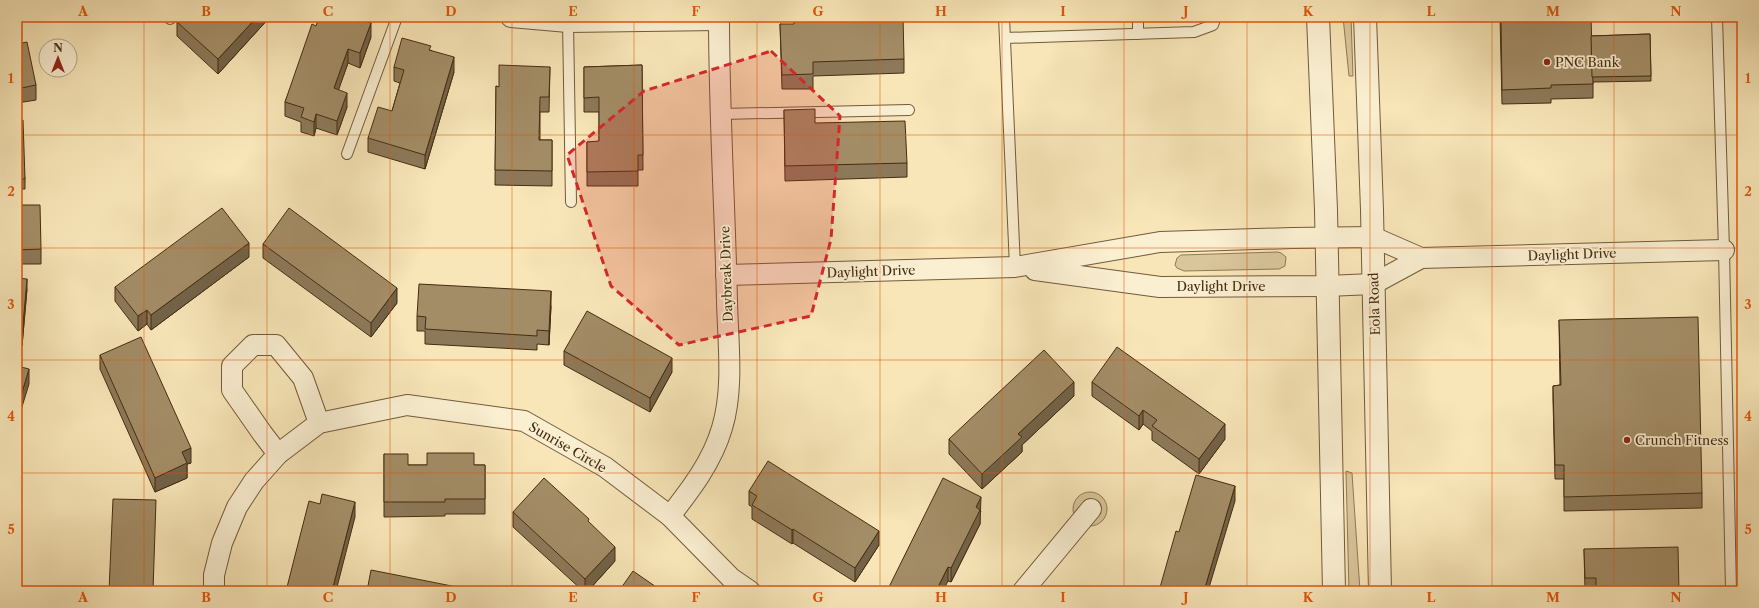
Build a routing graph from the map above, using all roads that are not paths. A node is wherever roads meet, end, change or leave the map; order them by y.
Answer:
1 (397, 17) edge
2 (511, 17) edge
3 (1004, 17) edge
4 (1138, 17) edge
5 (1216, 17) edge
6 (1318, 17) edge
7 (1365, 17) edge
8 (1717, 17) edge
9 (719, 19) edge
10 (568, 22) junction
11 (1138, 34) junction
12 (1005, 38) junction
13 (909, 110) dead end
14 (721, 114) junction
15 (347, 154) dead end
16 (571, 202) dead end
17 (1373, 236) junction
18 (1326, 238) junction
19 (1724, 250) junction
20 (1421, 258) junction
21 (1015, 267) junction
22 (726, 275) junction
23 (1373, 284) junction
24 (1327, 286) junction
25 (319, 423) junction
26 (278, 454) junction
27 (1091, 508) dead end
28 (670, 516) junction
29 (214, 591) edge
30 (750, 591) edge
31 (1023, 591) edge
32 (1334, 591) edge
33 (1380, 591) edge
34 (1731, 591) edge

1 - 15 lane
2 - 10 street
3 - 12 lane
4 - 11 lane
5 - 11 lane
6 - 18 street
7 - 17 street, Eola Road
8 - 19 lane
9 - 10 street
9 - 14 street, Daybreak Drive
10 - 16 lane
11 - 12 lane
12 - 21 lane
13 - 14 lane
14 - 22 street, Daybreak Drive
17 - 18 street, Daylight Drive
17 - 20 street, Daylight Drive
17 - 23 street, Eola Road
18 - 21 street, Daylight Drive
18 - 24 street
19 - 20 street, Daylight Drive
19 - 34 lane
20 - 23 street, Daylight Drive
21 - 22 street, Daylight Drive
21 - 24 street, Daylight Drive
22 - 28 street, Daybreak Drive
23 - 24 street, Daylight Drive
23 - 33 street, Eola Road
24 - 32 street
25 - 26 street, Sunrise Circle
25 - 26 street
25 - 28 street, Sunrise Circle
26 - 29 street, Sunrise Circle
27 - 31 street
28 - 30 street, Sunrise Circle

